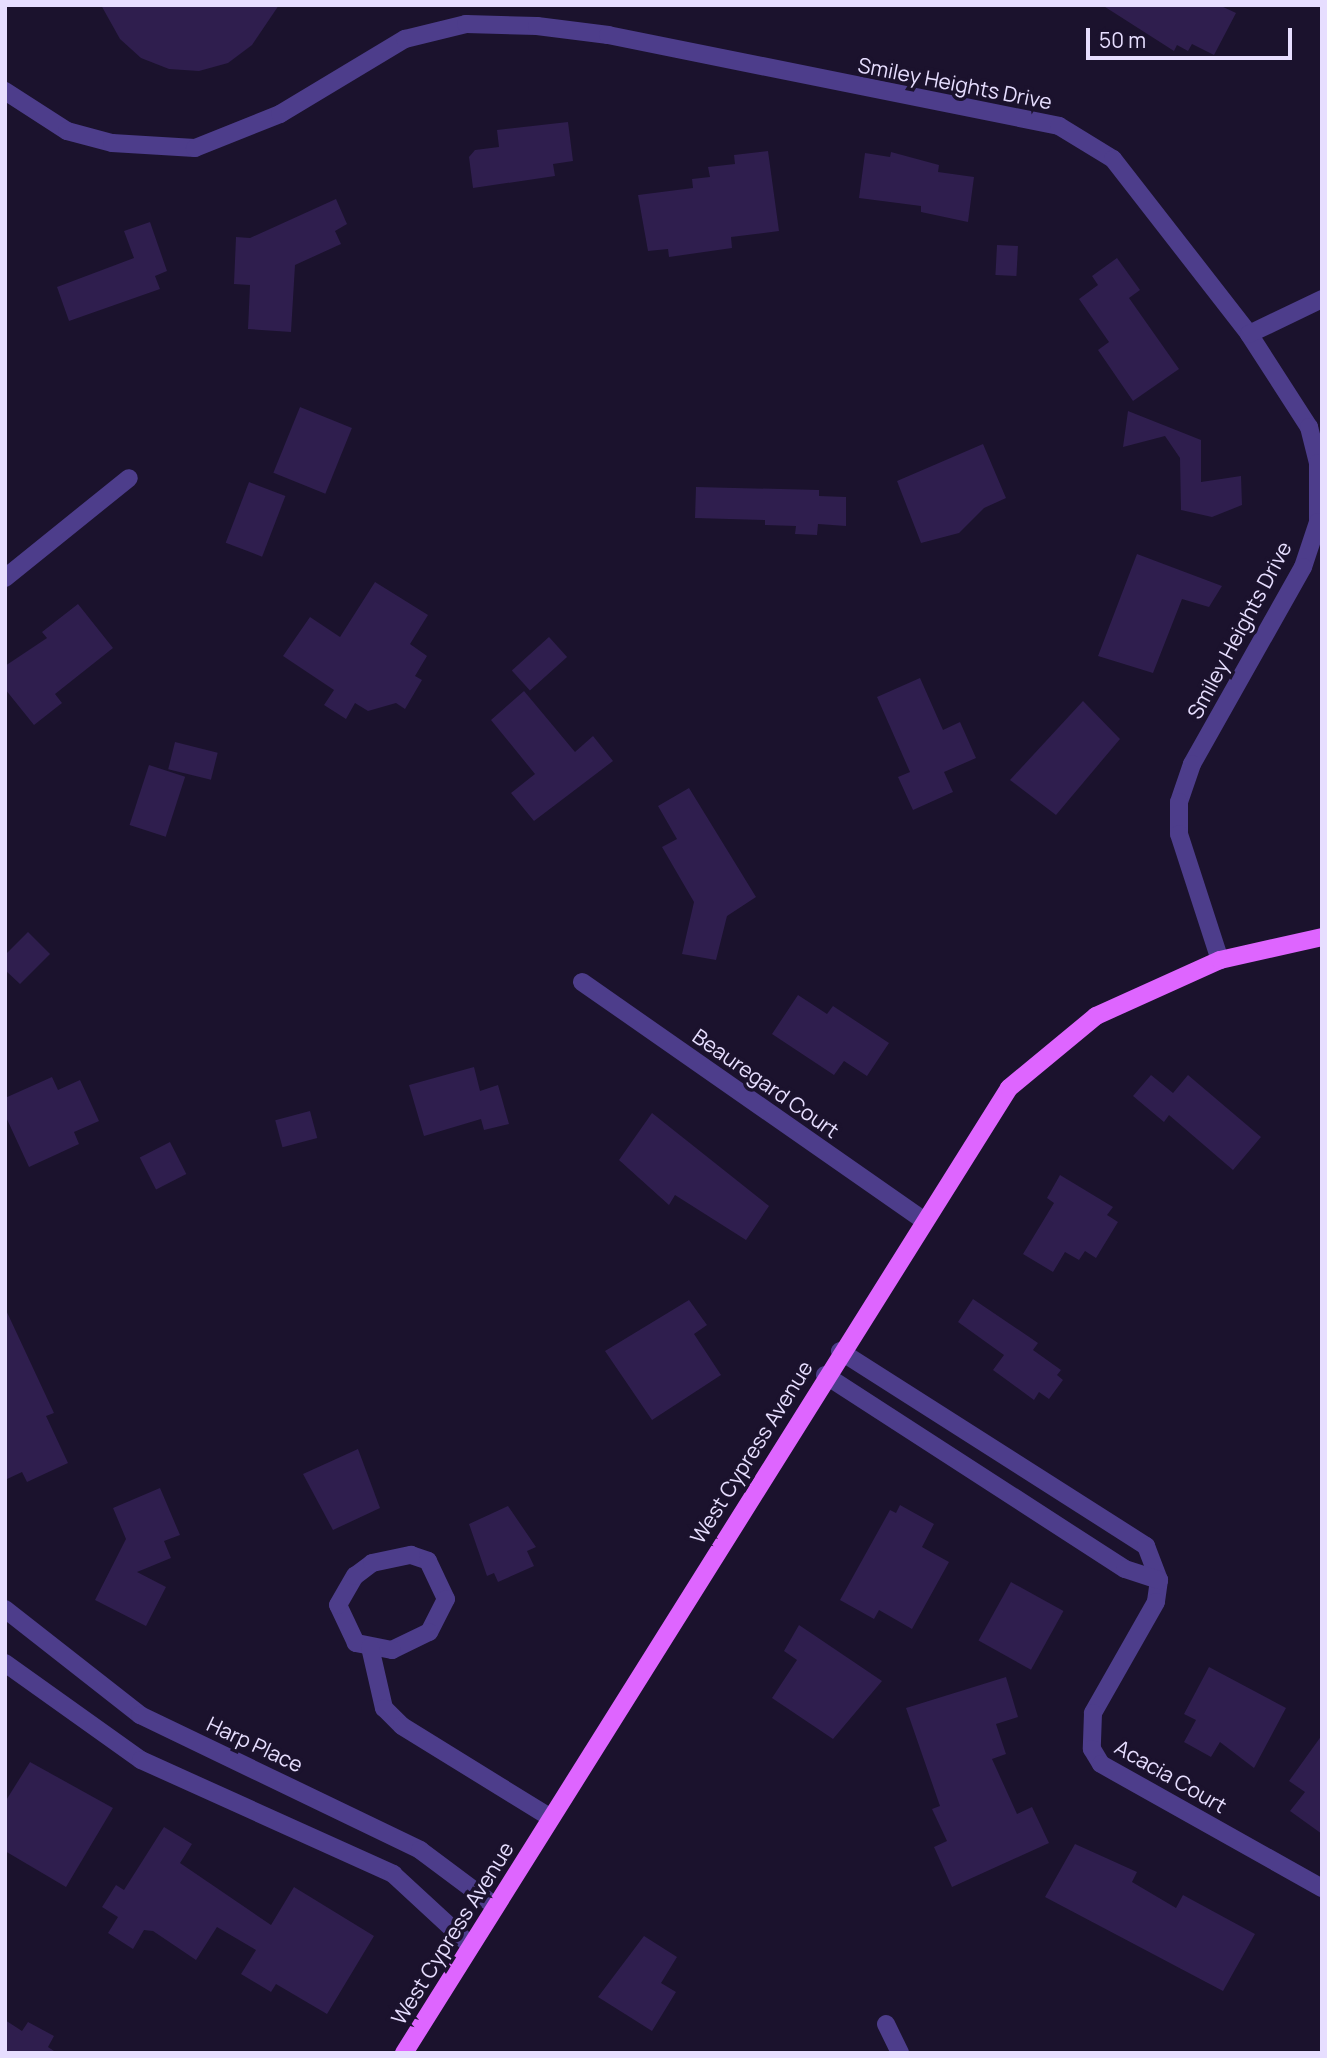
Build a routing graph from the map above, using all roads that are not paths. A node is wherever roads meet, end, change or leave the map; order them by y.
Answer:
1 (5, 91) edge
2 (1322, 299) edge
3 (1249, 334) junction
4 (130, 478) dead end
5 (5, 578) edge
6 (1322, 937) edge
7 (1220, 960) junction
8 (582, 982) dead end
9 (925, 1221) junction
10 (840, 1351) junction
11 (825, 1375) junction
12 (1018, 1463) junction
13 (1001, 1489) junction
14 (1158, 1580) junction
15 (5, 1609) edge
16 (370, 1647) junction
17 (5, 1663) edge
18 (551, 1818) junction
19 (1322, 1888) edge
20 (495, 1906) junction
21 (471, 1946) junction
22 (886, 2024) dead end
23 (404, 2053) edge
24 (900, 2053) edge

1 - 3 street, Smiley Heights Drive
2 - 3 street
3 - 7 street, Smiley Heights Drive
4 - 5 street
6 - 7 main road, West Cypress Avenue
7 - 9 main road, West Cypress Avenue
8 - 9 street, Beauregard Court
9 - 10 main road, West Cypress Avenue
10 - 11 main road, West Cypress Avenue
10 - 12 street
11 - 13 street
11 - 18 main road, West Cypress Avenue
12 - 13 street
12 - 14 street
13 - 14 street
14 - 19 street, Acacia Court
15 - 20 street, Harp Place
16 - 16 street
16 - 18 street
17 - 21 street
18 - 20 main road, West Cypress Avenue
20 - 21 main road, West Cypress Avenue
21 - 23 main road, West Cypress Avenue
22 - 24 street

